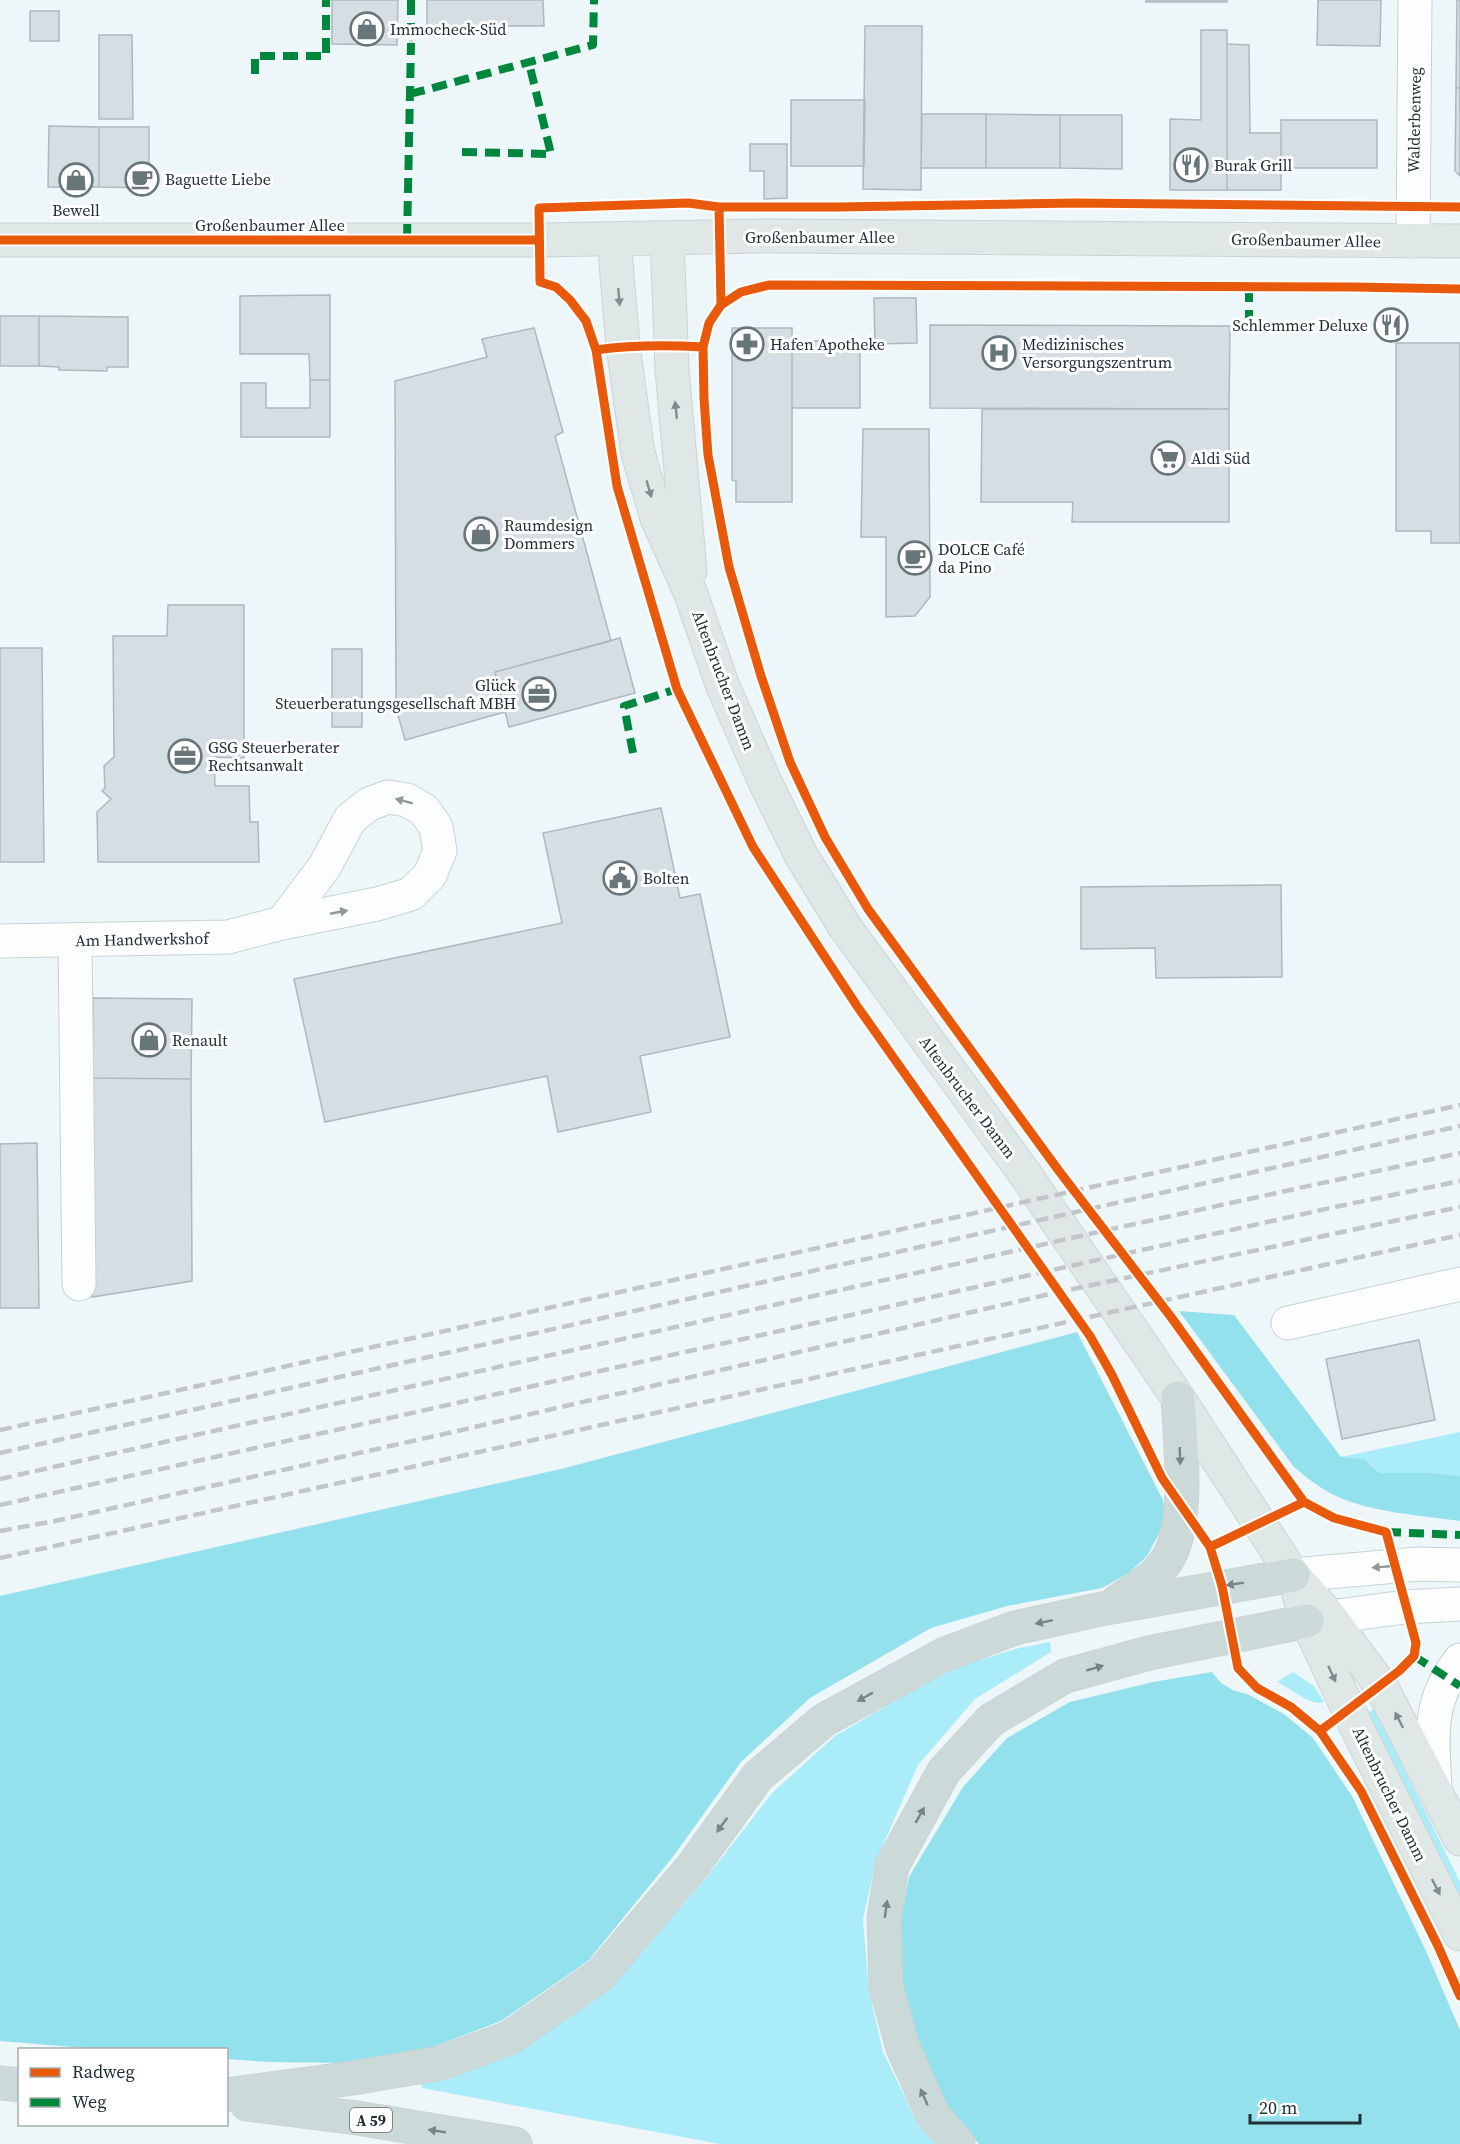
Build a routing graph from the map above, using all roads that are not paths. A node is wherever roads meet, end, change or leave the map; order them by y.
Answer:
1 (1415, 0) edge
2 (667, 238) junction
3 (614, 239) junction
4 (0, 240) edge
5 (1413, 241) junction
6 (1460, 241) edge
7 (691, 594) junction
8 (282, 923) junction
9 (75, 940) junction
10 (0, 941) edge
11 (79, 1284) dead end
12 (1460, 1284) edge
13 (1288, 1323) dead end
14 (1178, 1398) junction
15 (1460, 1565) edge
16 (1293, 1575) junction
17 (1460, 1604) edge
18 (1106, 1608) junction
19 (1319, 1619) junction
20 (1460, 1660) edge
21 (1435, 1790) junction
22 (1460, 1839) edge
23 (1460, 1934) edge
24 (0, 2083) edge
25 (18, 2085) edge
26 (228, 2095) edge
27 (228, 2101) edge
28 (515, 2144) edge
29 (958, 2144) edge

1 - 5 street, Walderbenweg
2 - 3 main road, Großenbaumer Allee
2 - 5 main road, Großenbaumer Allee
7 -> 2 main road, Altenbrucher Damm
3 - 4 main road, Großenbaumer Allee
3 -> 7 main road, Altenbrucher Damm
5 - 6 main road, Großenbaumer Allee
7 - 14 main road, Altenbrucher Damm
8 -> 8 street, Am Handwerkshof
8 - 9 street, Am Handwerkshof
9 - 10 street, Am Handwerkshof
9 - 11 street
12 - 13 street
14 - 16 main road, Altenbrucher Damm
14 -> 18 highway
15 -> 16 street
16 -> 18 highway
16 - 19 main road, Altenbrucher Damm
17 - 19 street
18 -> 26 highway
21 -> 19 main road, Altenbrucher Damm
19 -> 23 main road, Altenbrucher Damm
29 -> 19 highway
20 - 21 street
21 - 22 main road, Altenbrucher Damm
24 - 25 highway
28 -> 27 highway, A 59

